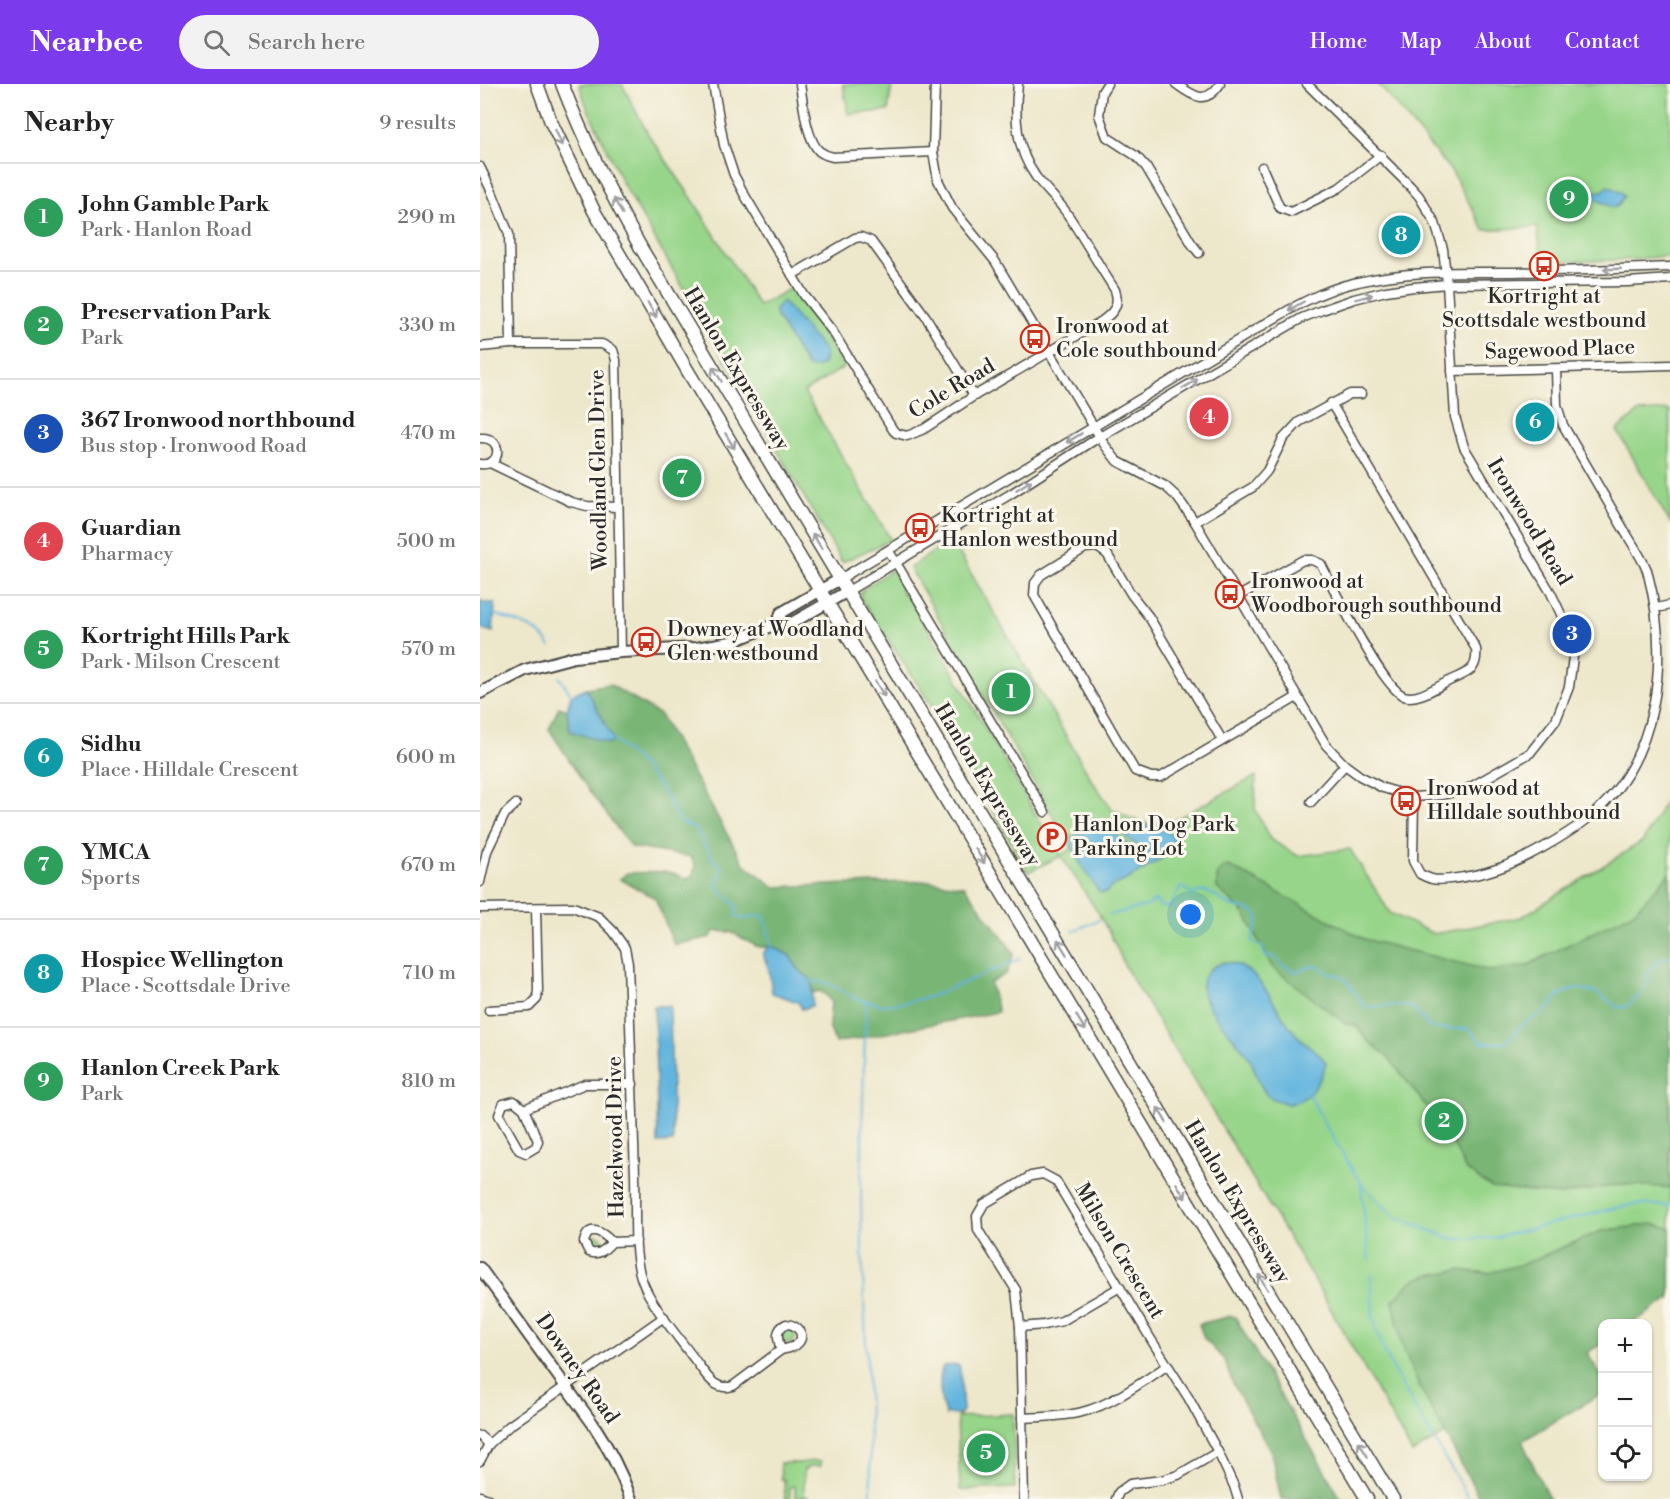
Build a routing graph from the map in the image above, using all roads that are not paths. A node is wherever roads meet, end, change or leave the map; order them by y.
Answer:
1 (537, 84) edge
2 (562, 84) edge
3 (713, 84) edge
4 (800, 84) edge
5 (935, 84) edge
6 (1018, 84) edge
7 (1107, 84) edge
8 (1176, 84) edge
9 (1220, 84) edge
10 (1307, 84) edge
11 (933, 152) junction
12 (1381, 155) junction
13 (480, 167) edge
14 (1262, 167) dead end
15 (1199, 253) dead end
16 (1670, 267) edge
17 (1445, 272) junction
18 (792, 275) junction
19 (1670, 279) edge
20 (1447, 284) junction
21 (511, 344) junction
22 (480, 347) edge
23 (1049, 352) junction
24 (1670, 365) edge
25 (1556, 369) junction
26 (1452, 371) junction
27 (1361, 394) dead end
28 (974, 396) junction
29 (1331, 403) junction
30 (1094, 426) junction
31 (1101, 437) junction
32 (480, 438) edge
33 (490, 463) junction
34 (480, 464) edge
35 (618, 507) junction
36 (1195, 522) junction
37 (889, 551) junction
38 (896, 563) junction
39 (840, 579) junction
40 (821, 591) junction
41 (848, 591) junction
42 (1239, 596) junction
43 (828, 603) junction
44 (1665, 606) edge
45 (778, 623) junction
46 (621, 652) junction
47 (480, 693) edge
48 (1297, 697) junction
49 (1222, 740) junction
50 (1345, 765) junction
51 (1414, 797) junction
52 (1311, 802) dead end
53 (516, 804) dead end
54 (1045, 812) dead end
55 (480, 882) edge
56 (480, 908) edge
57 (536, 908) junction
58 (489, 1010) dead end
59 (633, 1084) junction
60 (524, 1109) junction
61 (636, 1241) junction
62 (612, 1242) dead end
63 (480, 1269) edge
64 (1120, 1287) junction
65 (664, 1317) junction
66 (1020, 1327) junction
67 (781, 1350) dead end
68 (1168, 1365) junction
69 (567, 1386) junction
70 (1022, 1418) junction
71 (480, 1436) edge
72 (489, 1444) junction
73 (1218, 1452) junction
74 (480, 1461) edge
75 (480, 1496) edge
76 (488, 1499) edge
77 (631, 1499) edge
78 (1024, 1499) edge
79 (1116, 1499) edge
80 (1238, 1499) edge
81 (1367, 1499) edge
82 (1393, 1499) edge

1 -> 40 highway, Hanlon Expressway
39 -> 2 highway, Hanlon Expressway
3 - 18 street, Cole Road
4 - 11 street
5 - 11 street, Ironwood Road
6 - 23 street, Cole Road
7 - 15 street
8 - 9 street
10 - 12 street, Ironwood Road
11 - 23 street, Ironwood Road
12 - 14 street
12 - 17 street, Ironwood Road
13 - 21 street
16 -> 17 street
17 - 20 street, Ironwood Road
17 -> 30 street
18 - 28 street
18 - 28 street, Cole Road
19 - 20 street
20 - 26 street, Ironwood Road
31 -> 20 street
21 - 22 street, Woodland Glen Drive
21 - 35 street, Woodland Glen Drive
23 - 28 street, Cole Road
23 - 30 street, Ironwood Road
24 - 25 street, Sagewood Place
25 - 26 street, Sagewood Place
25 - 44 street
26 - 51 street, Ironwood Road
27 - 29 street
29 - 36 street
29 - 42 street
30 - 31 street, Ironwood Road
30 -> 37 street
31 - 36 street, Ironwood Road
38 -> 31 street
32 - 33 street
33 - 34 street
33 - 35 street
35 - 46 street, Woodland Glen Drive
36 - 42 street, Ironwood Road
37 - 38 street
37 - 39 street
38 - 41 street
38 - 54 street
39 - 40 main road
39 - 41 highway, Hanlon Expressway
40 - 43 highway, Hanlon Expressway
40 - 45 main road
41 - 43 main road
82 -> 41 highway, Hanlon Expressway
42 - 48 street, Ironwood Road
43 - 45 main road
43 -> 81 highway, Hanlon Expressway
44 - 51 street
45 - 46 main road
46 - 47 main road
48 - 49 street
48 - 50 street, Ironwood Road
49 - 49 street
50 - 51 street, Ironwood Road
50 - 52 street
53 - 55 street
56 - 57 street, Hazelwood Drive
57 - 58 street
57 - 59 street, Hazelwood Drive
59 - 60 street
59 - 61 street, Hazelwood Drive
60 - 60 street
61 - 62 street
61 - 65 street, Hazelwood Drive
63 - 69 main road, Downey Road
64 - 66 street
64 - 66 street, Milson Crescent
64 - 68 street, Milson Crescent
65 - 67 street, Hazelwood Drive
65 - 69 street
66 - 70 street, Milson Crescent
68 - 70 street
68 - 73 street, Milson Crescent
69 - 72 street
69 - 77 main road, Downey Road
70 - 78 street, Milson Crescent
71 - 72 street
72 - 74 street
73 - 79 street
73 - 80 street
75 - 76 street

